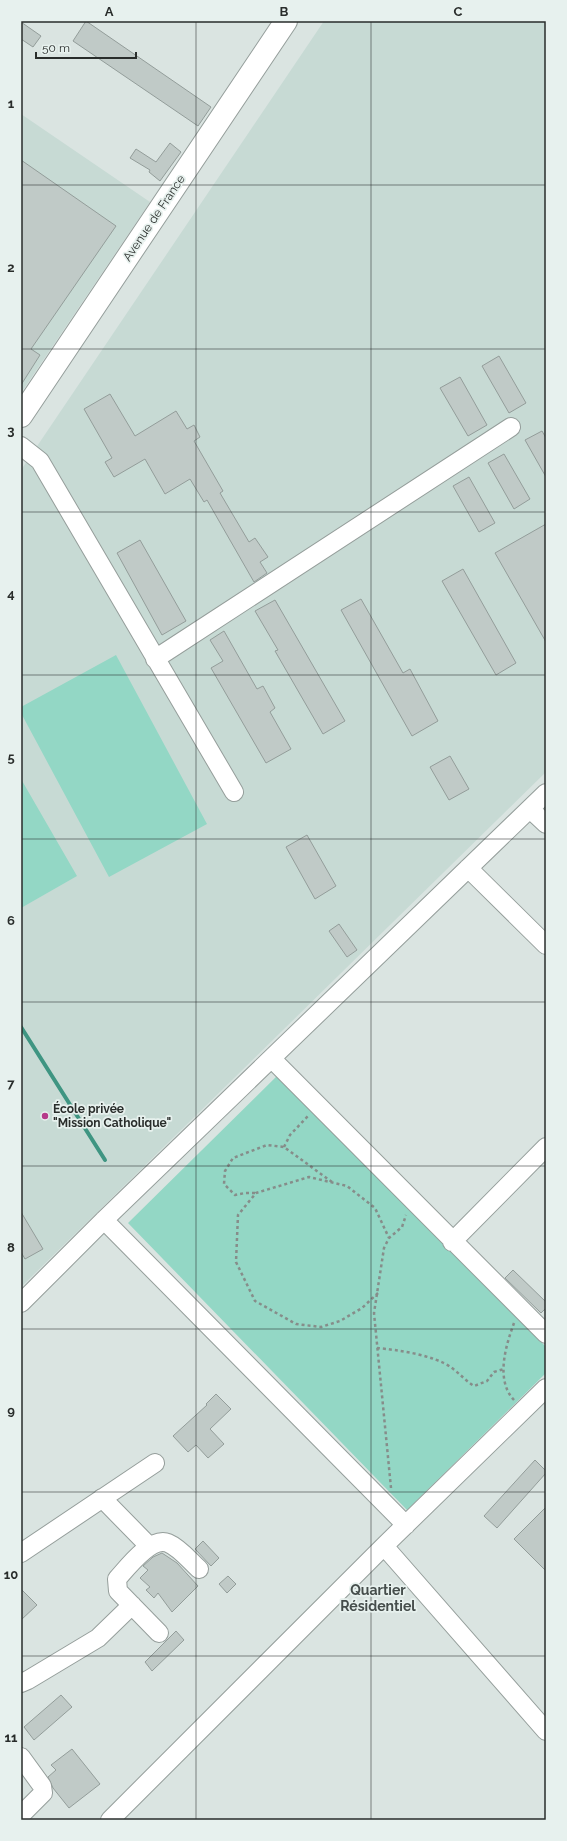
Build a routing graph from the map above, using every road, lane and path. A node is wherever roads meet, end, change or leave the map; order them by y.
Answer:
1 (286, 21) edge
2 (21, 416) edge
3 (511, 427) dead end
4 (21, 446) edge
5 (156, 659) junction
6 (234, 792) dead end
7 (546, 793) edge
8 (530, 809) junction
9 (546, 824) edge
10 (468, 868) junction
11 (546, 945) edge
12 (272, 1059) junction
13 (319, 1104) junction
14 (284, 1147) junction
15 (546, 1147) edge
16 (334, 1183) junction
17 (256, 1193) junction
18 (412, 1200) junction
19 (104, 1220) junction
20 (389, 1238) junction
21 (452, 1242) junction
22 (378, 1293) junction
23 (21, 1303) edge
24 (523, 1311) junction
25 (546, 1334) edge
26 (377, 1348) junction
27 (504, 1369) junction
28 (546, 1388) edge
29 (524, 1409) junction
30 (155, 1463) dead end
31 (102, 1498) junction
32 (383, 1501) junction
33 (406, 1525) junction
34 (149, 1546) junction
35 (384, 1546) junction
36 (21, 1553) edge
37 (199, 1569) dead end
38 (132, 1605) junction
39 (159, 1633) dead end
40 (21, 1683) edge
41 (546, 1731) edge
42 (21, 1757) edge
43 (21, 1815) edge
44 (110, 1820) edge

1 - 2 main road, Avenue de France
3 - 5 street
4 - 5 street
5 - 6 street
7 - 8 street
8 - 9 street
8 - 10 street
10 - 11 street
10 - 12 street
12 - 13 street
12 - 19 street
13 - 14 path
13 - 18 street
14 - 16 path
14 - 17 path
15 - 21 street
16 - 17 path
16 - 20 path
17 - 22 path
18 - 20 path
18 - 21 street
19 - 23 street
19 - 32 street
20 - 22 path
21 - 24 street
22 - 26 path
24 - 25 street
24 - 27 path
26 - 27 path
26 - 32 path
27 - 29 path
28 - 29 street
29 - 33 street
30 - 31 street
31 - 34 street
31 - 36 street
32 - 33 street
33 - 35 street
34 - 37 street
34 - 38 street
35 - 41 street
35 - 44 street
38 - 39 street
38 - 40 street
42 - 43 street

